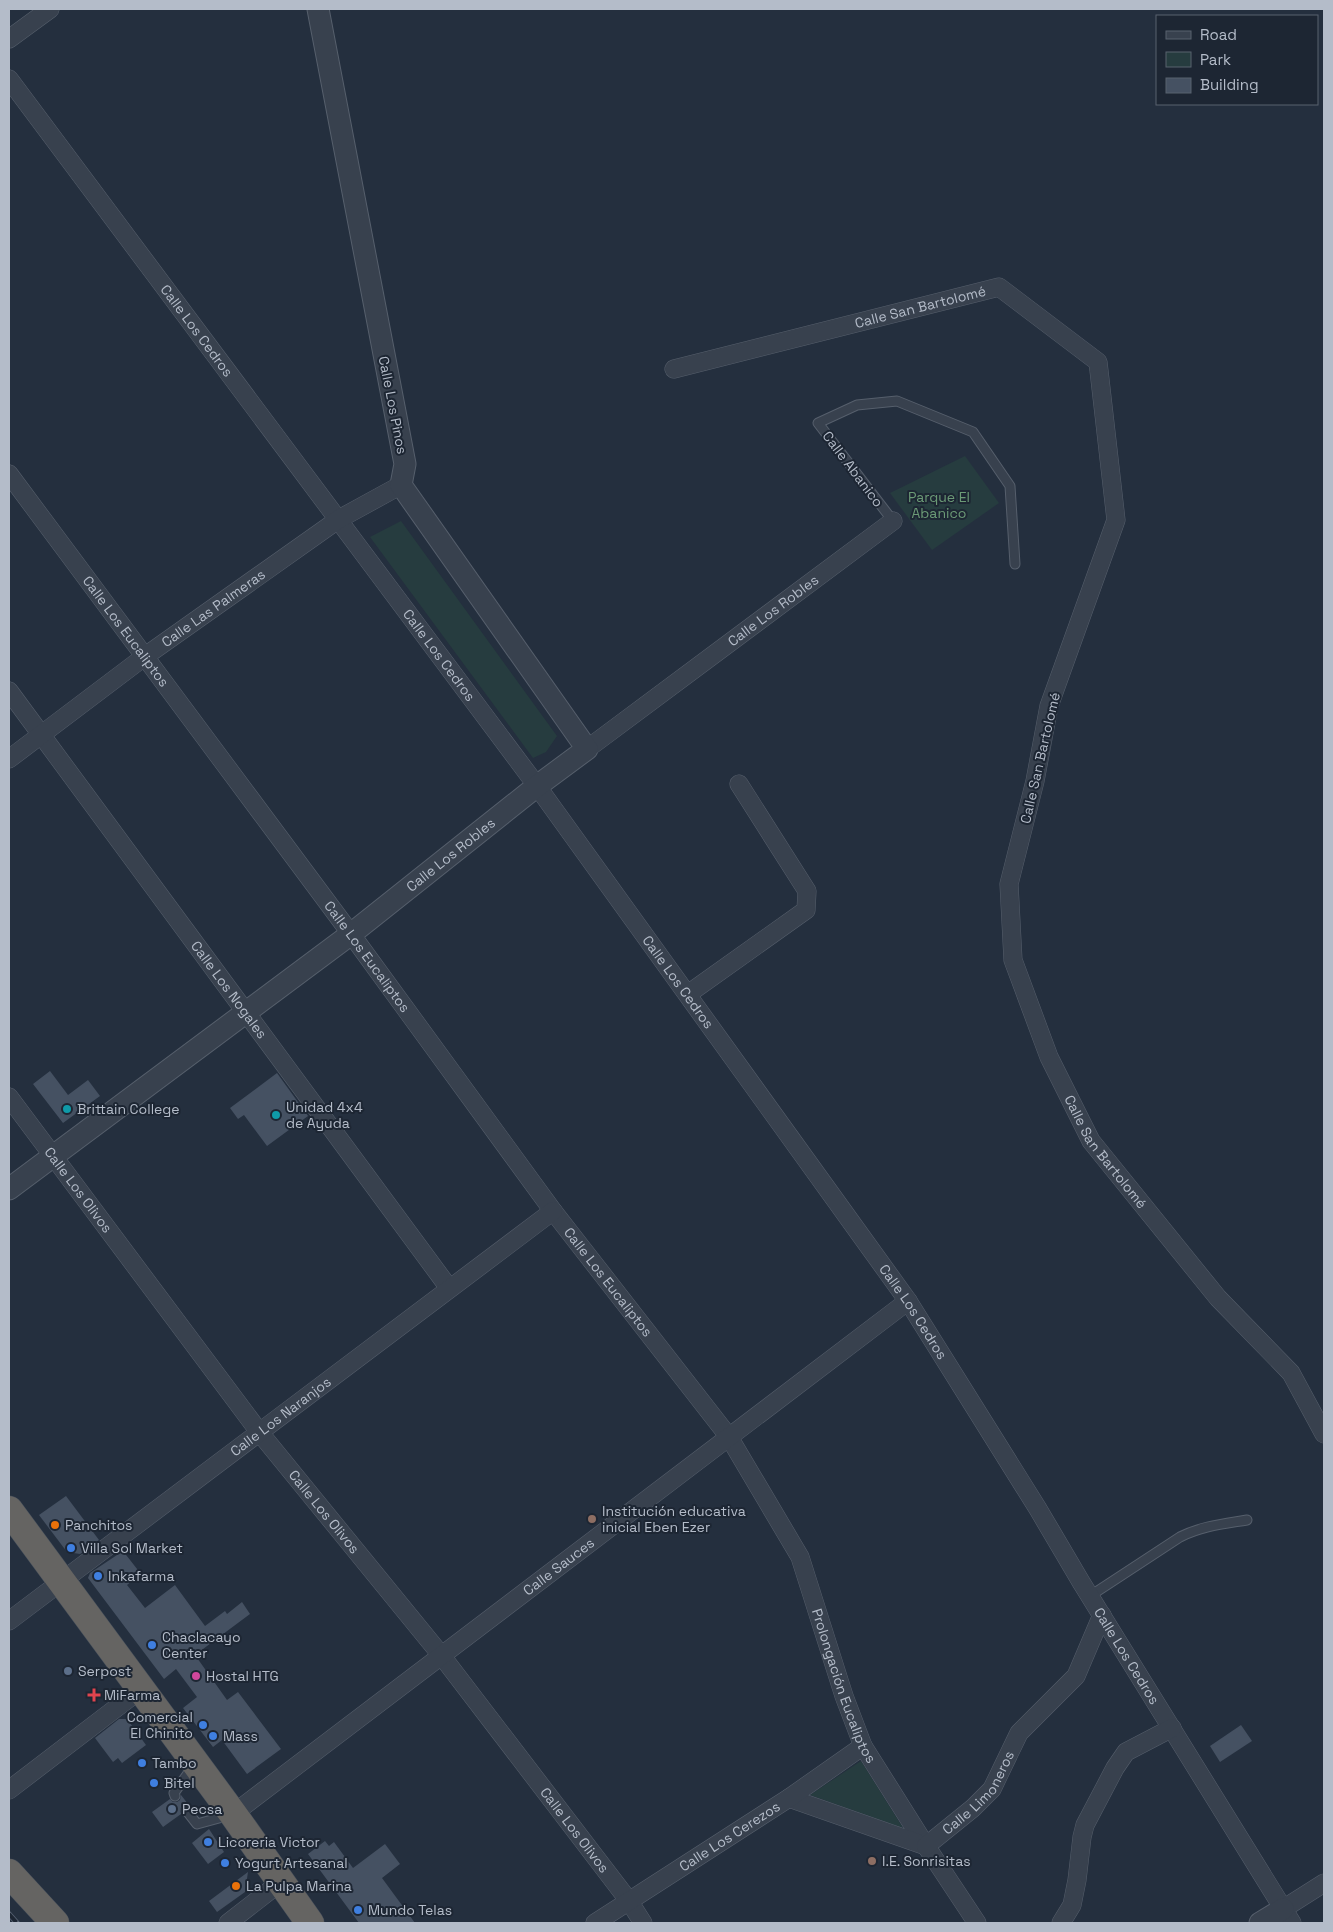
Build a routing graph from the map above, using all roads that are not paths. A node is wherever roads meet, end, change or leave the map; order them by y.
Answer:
1 (50, 9) edge
2 (318, 9) edge
3 (9, 39) edge
4 (9, 79) edge
5 (674, 369) dead end
6 (9, 474) edge
7 (401, 485) junction
8 (339, 519) junction
9 (892, 521) joint
10 (1015, 564) dead end
11 (144, 657) junction
12 (9, 690) edge
13 (42, 735) junction
14 (587, 749) junction
15 (9, 759) edge
16 (739, 784) dead end
17 (538, 786) junction
18 (351, 934) junction
19 (688, 994) junction
20 (245, 1012) junction
21 (9, 1097) edge
22 (52, 1156) junction
23 (9, 1189) edge
24 (553, 1211) junction
25 (449, 1288) junction
26 (908, 1301) junction
27 (260, 1432) junction
28 (1324, 1434) edge
29 (728, 1437) junction
30 (9, 1510) edge
31 (1247, 1520) dead end
32 (62, 1580) junction
33 (1090, 1596) junction
34 (1102, 1615) junction
35 (9, 1621) edge
36 (441, 1655) junction
37 (141, 1689) junction
38 (1172, 1728) junction
39 (862, 1746) junction
40 (195, 1763) junction
41 (9, 1790) edge
42 (175, 1796) dead end
43 (789, 1798) junction
44 (186, 1810) dead end
45 (234, 1814) junction
46 (926, 1846) junction
47 (9, 1873) edge
48 (282, 1881) junction
49 (1324, 1883) edge
50 (629, 1901) junction
51 (1287, 1916) edge
52 (55, 1923) edge
53 (228, 1923) edge
54 (310, 1923) edge
55 (595, 1923) edge
56 (643, 1923) edge
57 (977, 1923) edge
58 (1061, 1923) edge
59 (1260, 1923) edge

1 - 3 street
2 - 7 street, Calle Los Pinos
4 - 8 street, Calle Los Cedros
5 - 28 street, Calle San Bartolomé
6 - 11 street, Calle Los Eucaliptos
7 - 8 street, Calle Las Palmeras
7 - 14 street
8 - 11 street, Calle Las Palmeras
8 - 17 street, Calle Los Cedros
9 - 10 lane, Calle Abanico
9 - 14 street, Calle Los Robles
11 - 13 street, Calle Las Palmeras
11 - 18 street, Calle Los Eucaliptos
12 - 13 street, Calle Los Nogales
13 - 15 street, Calle Las Palmeras
13 - 20 street, Calle Los Nogales
14 - 17 street, Calle Los Robles
16 - 19 street
17 - 18 street, Calle Los Robles
17 - 19 street, Calle Los Cedros
18 - 20 street, Calle Los Robles
18 - 24 street, Calle Los Eucaliptos
19 - 26 street, Calle Los Cedros
20 - 22 street, Calle Los Robles
20 - 25 street, Calle Los Nogales
21 - 22 street, Calle Los Olivos
22 - 23 street, Calle Los Robles
22 - 27 street, Calle Los Olivos
24 - 25 street, Calle Los Naranjos
24 - 29 street, Calle Los Eucaliptos
25 - 27 street, Calle Los Naranjos
26 - 29 street, Calle Sauces
26 - 33 street, Calle Los Cedros
27 - 32 street, Calle Los Naranjos
27 - 36 street, Calle Los Olivos
29 - 36 street, Calle Sauces
29 - 39 street, Prolongación Eucaliptos
30 - 32 highway
31 - 33 lane
32 - 35 street, Calle Los Naranjos
32 - 37 highway
33 - 34 street, Calle Los Cedros
34 - 38 street, Calle Los Cedros
34 - 46 street, Calle Limoneros
36 - 45 street, Calle Sauces
36 - 50 street, Calle Los Olivos
37 - 40 highway
37 - 41 street
38 - 51 street, Calle Los Cedros
38 - 58 street
39 - 43 street, Calle Los Cerezos
39 - 46 street, Prolongación Eucaliptos
40 - 42 lane
40 - 45 highway
43 - 46 street
43 - 50 street, Calle Los Cerezos
44 - 45 lane
45 - 48 highway
46 - 57 street, Prolongación Eucaliptos
47 - 52 highway
48 - 53 street
48 - 54 highway
49 - 51 street
50 - 55 street, Calle Los Cerezos
50 - 56 street, Calle Los Olivos
51 - 59 street

